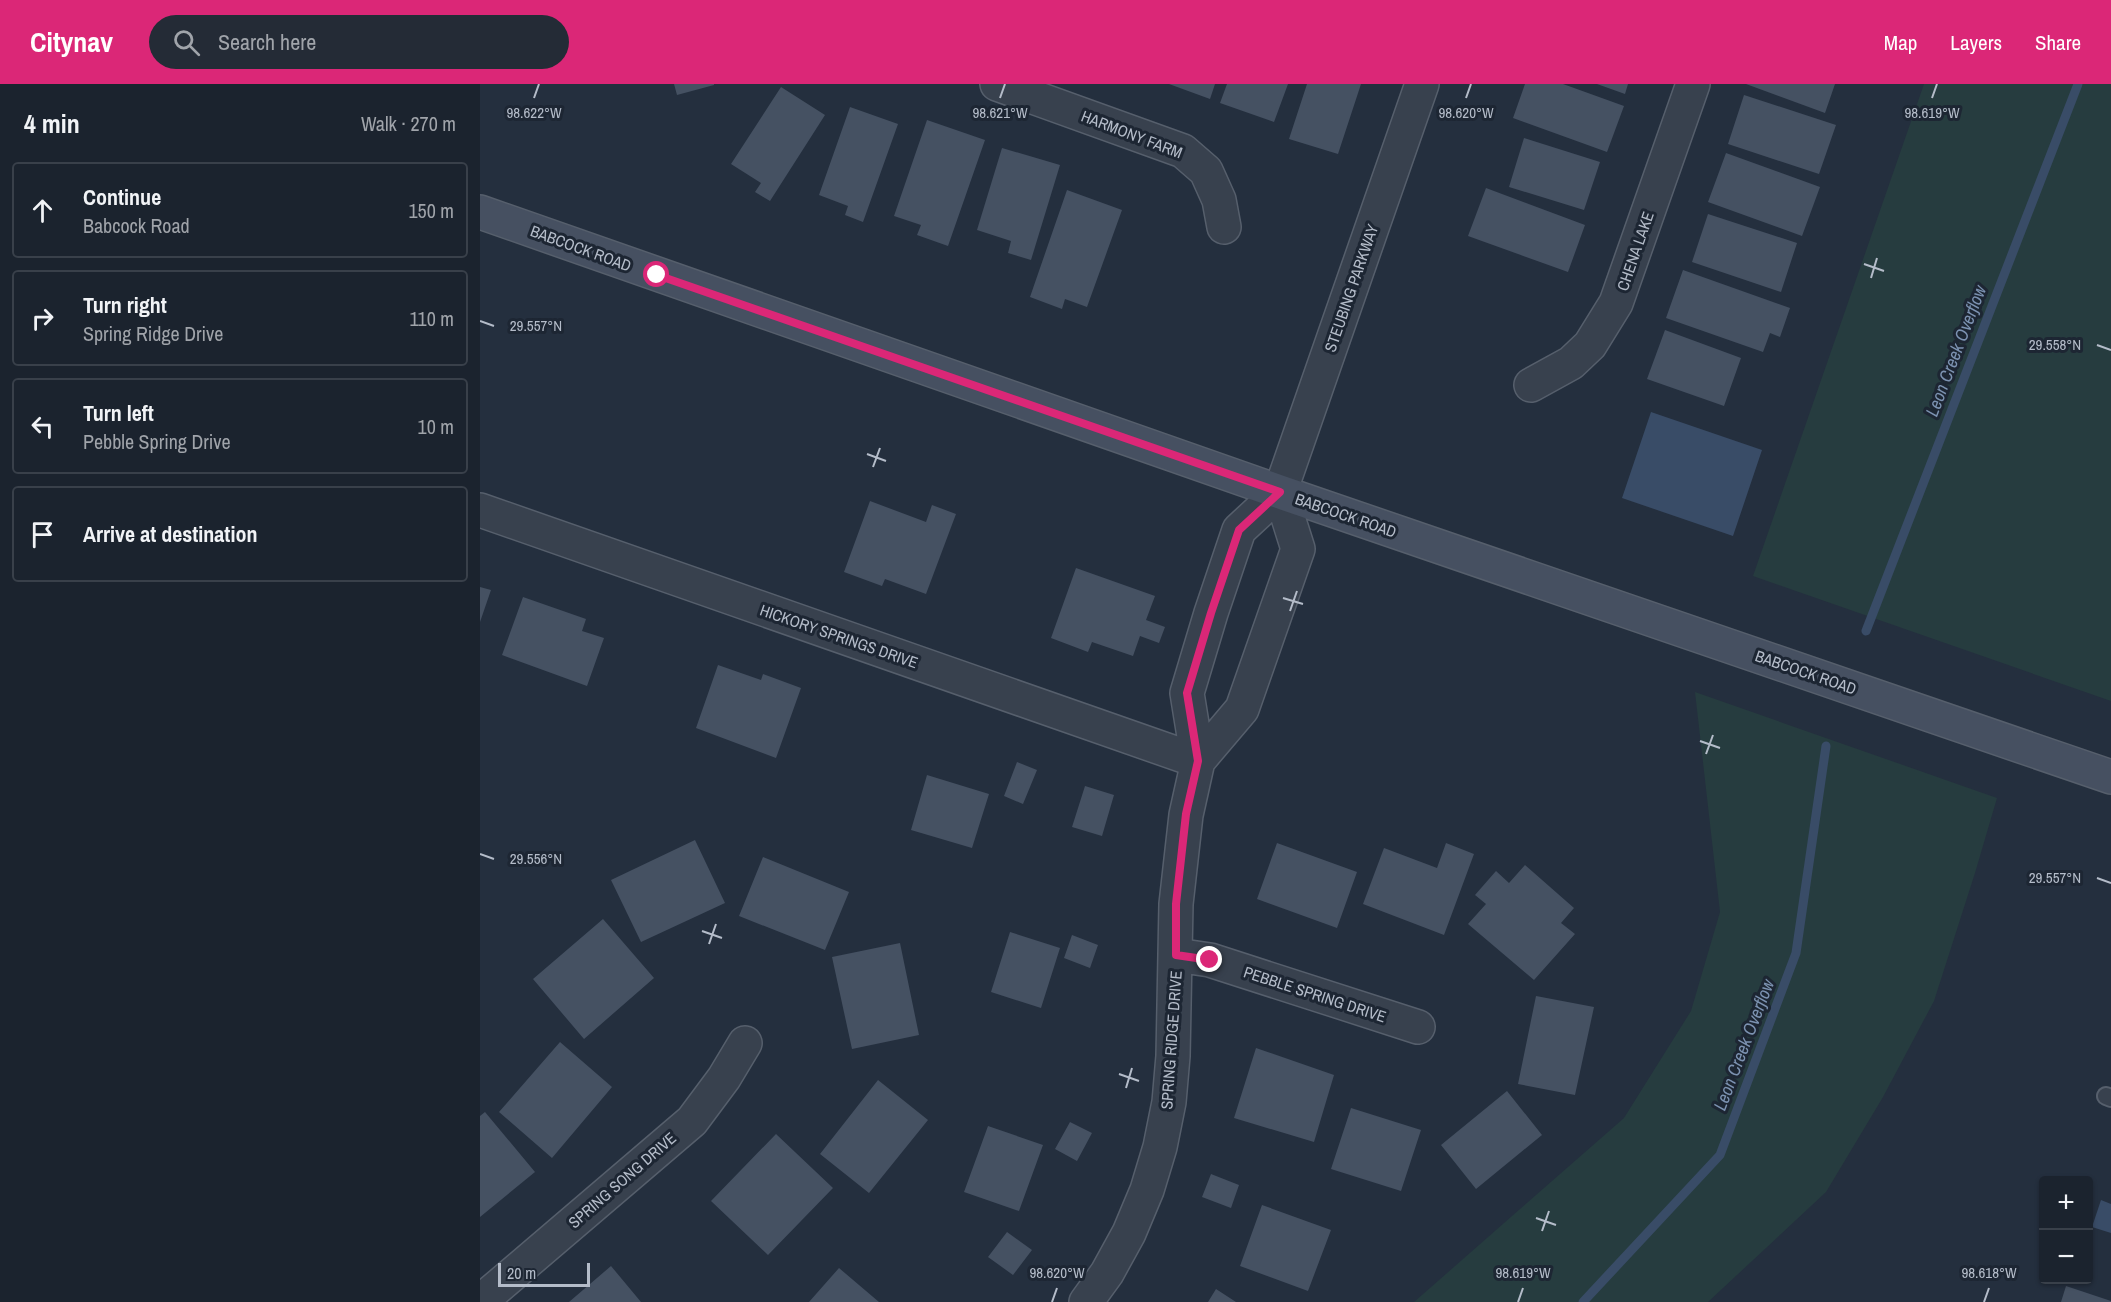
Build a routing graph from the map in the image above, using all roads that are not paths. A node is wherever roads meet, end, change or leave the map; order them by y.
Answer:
1 (997, 84) edge
2 (1422, 84) edge
3 (1693, 84) edge
4 (480, 212) edge
5 (1224, 227) dead end
6 (1531, 386) dead end
7 (1280, 492) junction
8 (480, 510) edge
9 (1198, 761) junction
10 (2111, 777) edge
11 (1176, 955) junction
12 (1418, 1027) dead end
13 (745, 1043) dead end
14 (480, 1302) edge
15 (1086, 1302) edge

1 - 5 street, HARMONY FARM
2 - 7 street, STEUBING PARKWAY
3 - 6 street, CHENA LAKE
4 - 7 main road, BABCOCK ROAD
7 - 9 street, SPRING RIDGE DRIVE
7 - 9 street, SPRING RIDGE DRIVE
7 - 10 main road, BABCOCK ROAD
8 - 9 street, HICKORY SPRINGS DRIVE
9 - 11 street, SPRING RIDGE DRIVE
11 - 12 street, PEBBLE SPRING DRIVE
11 - 15 street, SPRING RIDGE DRIVE
13 - 14 street, SPRING SONG DRIVE

